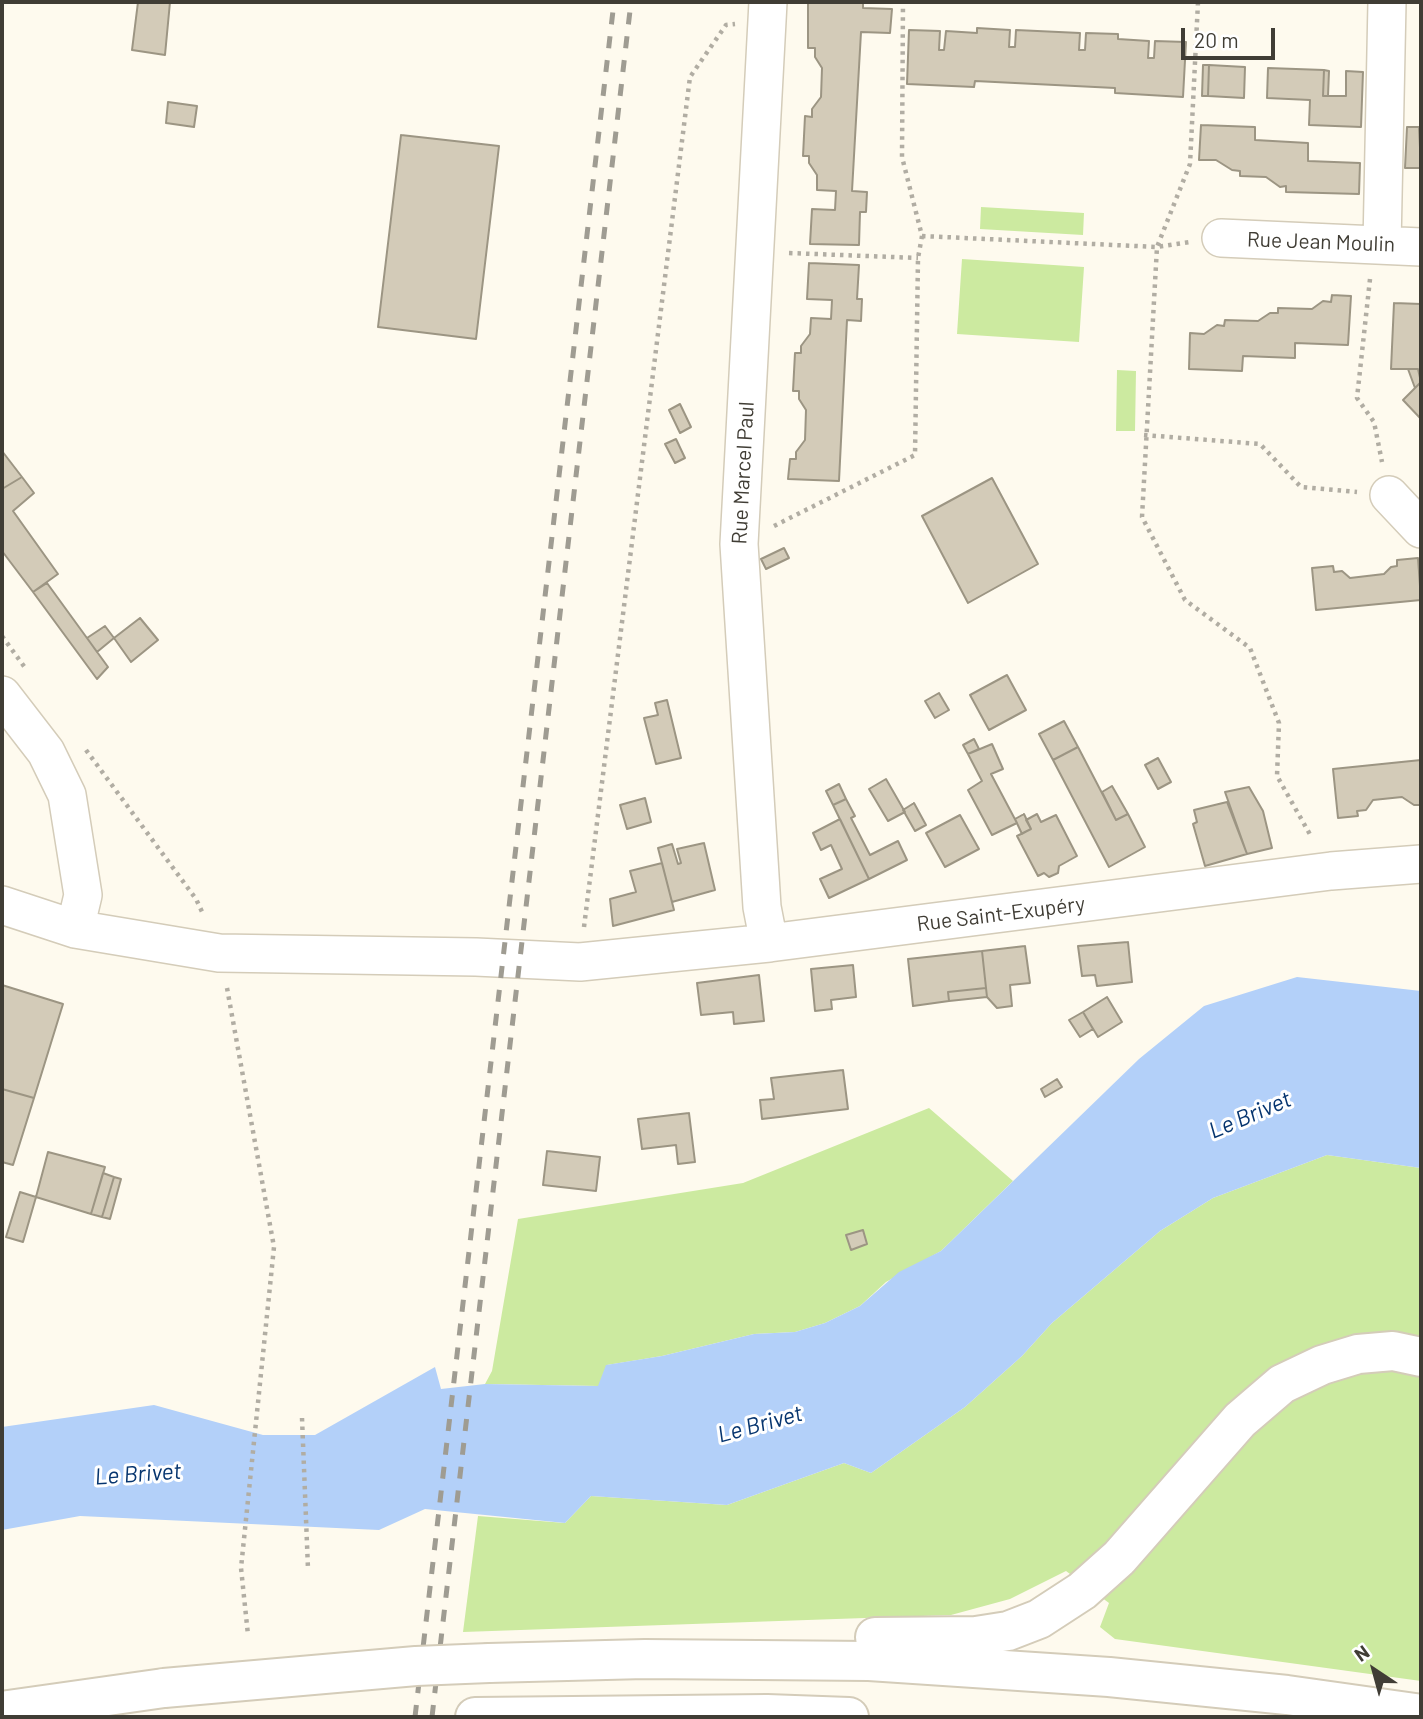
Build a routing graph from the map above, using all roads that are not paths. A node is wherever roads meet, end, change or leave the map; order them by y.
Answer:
1 (1387, 2) edge
2 (768, 10) edge
3 (1222, 238) road end
4 (1382, 245) junction
5 (1421, 247) edge
6 (1389, 495) road end
7 (1421, 529) edge
8 (2, 695) edge
9 (1421, 864) edge
10 (2, 905) edge
11 (75, 929) junction
12 (769, 943) junction
13 (1421, 1357) edge
14 (798, 1661) junction
15 (2, 1711) edge
16 (1421, 1714) edge
17 (770, 1716) edge
18 (475, 1717) edge
19 (483, 1717) edge
20 (849, 1717) edge

1 - 4 street
2 - 12 street, Rue Marcel Paul
3 - 4 street, Rue Jean Moulin
4 - 5 street, Rue Jean Moulin
6 - 7 street
8 - 11 street
9 - 12 street, Rue Saint-Exupéry
10 - 11 street, Rue Saint-Exupéry
11 - 12 street, Rue Saint-Exupéry
13 - 14 highway
14 - 15 highway, bridge
14 - 16 highway
17 - 19 highway
17 - 20 highway
18 - 19 highway

